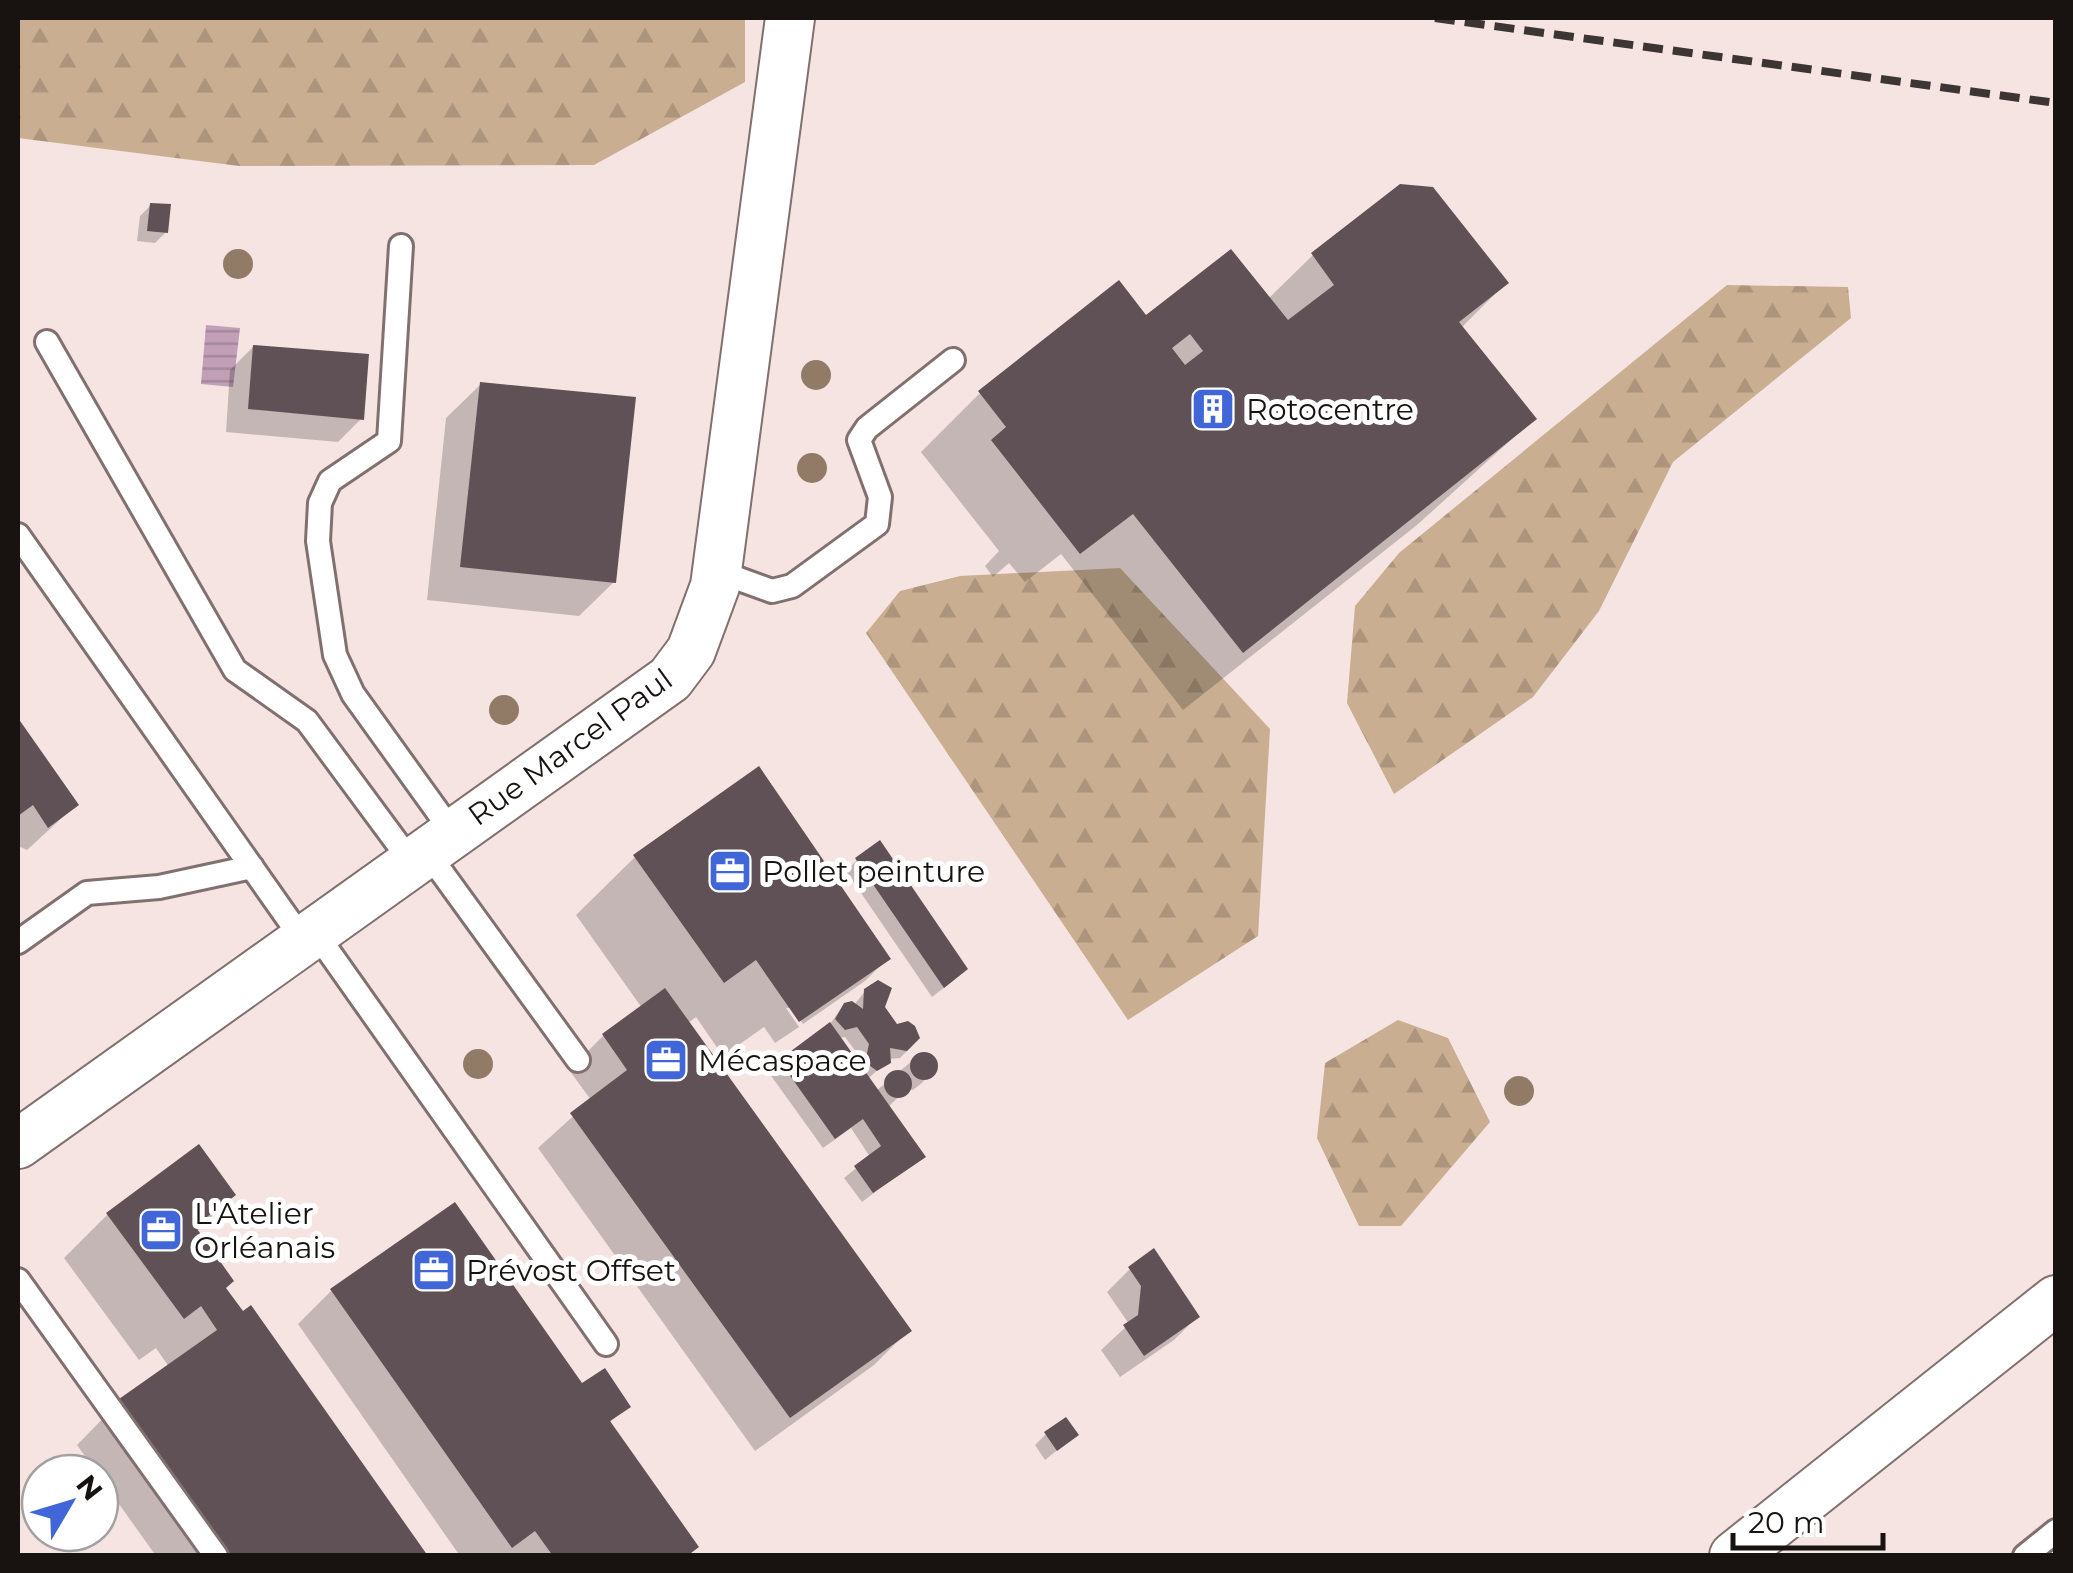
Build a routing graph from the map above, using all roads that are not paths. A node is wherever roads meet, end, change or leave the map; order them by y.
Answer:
1 (790, 18) edge
2 (401, 246) dead end
3 (47, 342) dead end
4 (953, 360) dead end
5 (18, 535) edge
6 (717, 571) junction
7 (431, 849) junction
8 (252, 868) junction
9 (309, 936) junction
10 (18, 942) edge
11 (578, 1060) dead end
12 (18, 1144) edge
13 (18, 1280) edge
14 (2056, 1300) edge
15 (606, 1344) dead end
16 (2056, 1531) edge
17 (216, 1556) edge
18 (1734, 1556) edge
19 (2024, 1556) edge

1 - 6 street, Rue Marcel Paul
2 - 7 lane
3 - 7 lane
4 - 6 lane
5 - 8 lane
6 - 7 street, Rue Marcel Paul
7 - 9 street, Rue Marcel Paul
7 - 11 lane
8 - 9 lane
8 - 10 lane
9 - 12 street, Rue Marcel Paul
9 - 15 lane
13 - 17 lane
14 - 18 street
16 - 19 lane

